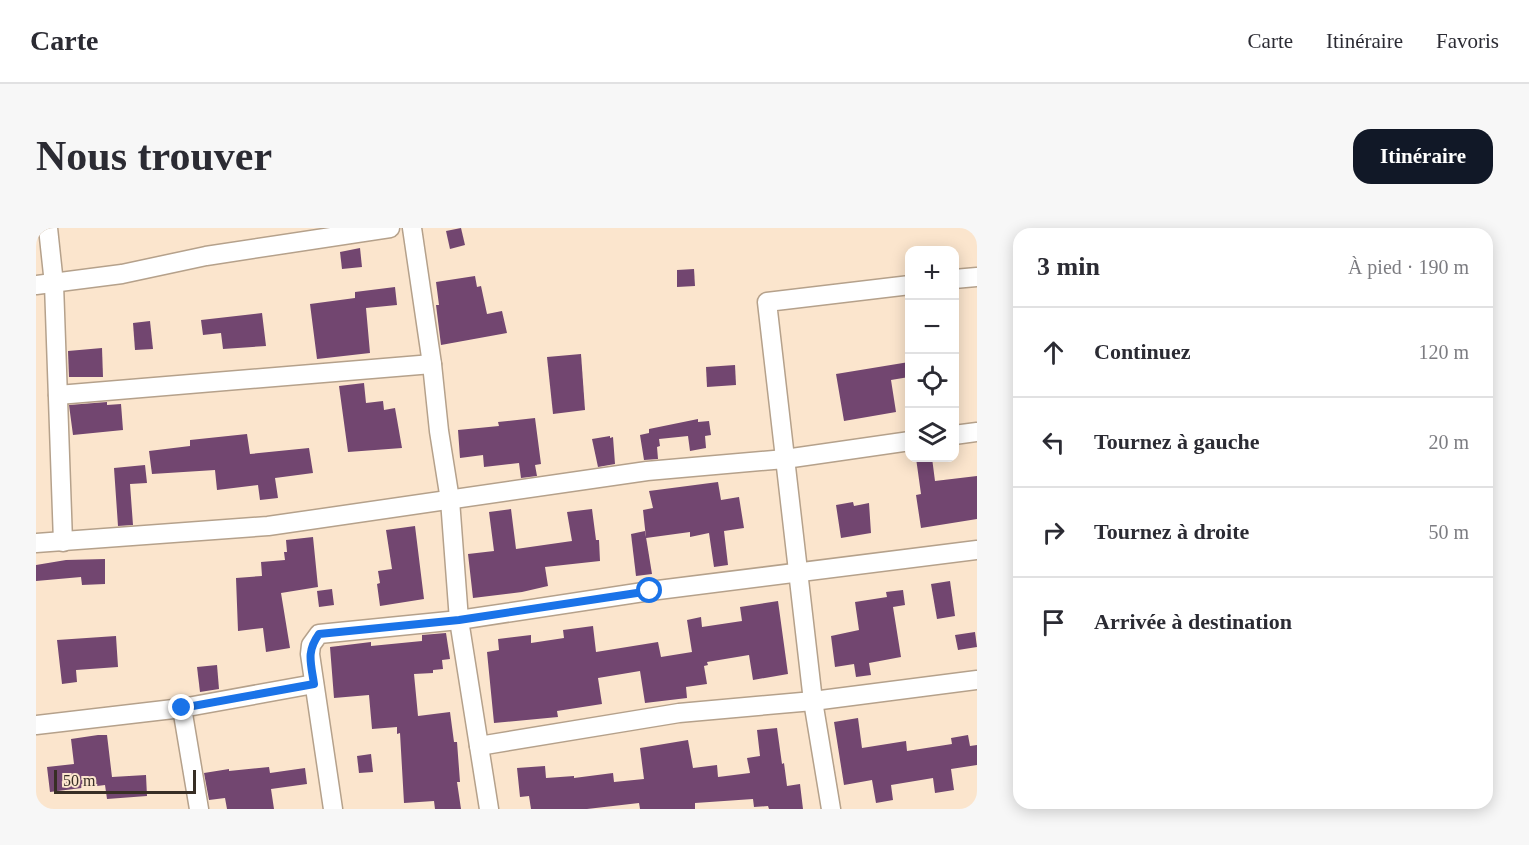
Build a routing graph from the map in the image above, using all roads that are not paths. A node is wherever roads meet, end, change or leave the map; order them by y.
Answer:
1 (48, 228) edge
2 (390, 228) edge
3 (412, 228) edge
4 (977, 277) edge
5 (959, 279) edge
6 (45, 284) edge
7 (905, 285) edge
8 (432, 364) junction
9 (58, 395) junction
10 (977, 432) edge
11 (959, 434) edge
12 (905, 442) edge
13 (785, 459) junction
14 (450, 500) junction
15 (63, 542) junction
16 (36, 543) edge
17 (977, 550) edge
18 (798, 574) junction
19 (459, 620) junction
20 (977, 680) edge
21 (314, 684) junction
22 (813, 700) junction
23 (182, 708) junction
24 (36, 725) edge
25 (479, 746) junction
26 (199, 809) edge
27 (333, 809) edge
28 (489, 809) edge
29 (831, 809) edge

1 - 6 street
2 - 6 street
3 - 8 street
4 - 5 street
6 - 9 street
7 - 13 street
8 - 9 street
8 - 14 street
9 - 15 street
10 - 11 street
12 - 13 street
13 - 14 street
13 - 18 street
14 - 15 street
14 - 19 street
15 - 16 street
17 - 18 street
18 - 19 street
18 - 22 street
19 - 21 street
19 - 25 street
20 - 22 street
21 - 23 street
21 - 27 street
22 - 25 street
22 - 29 street
23 - 24 street
23 - 26 street
25 - 28 street

